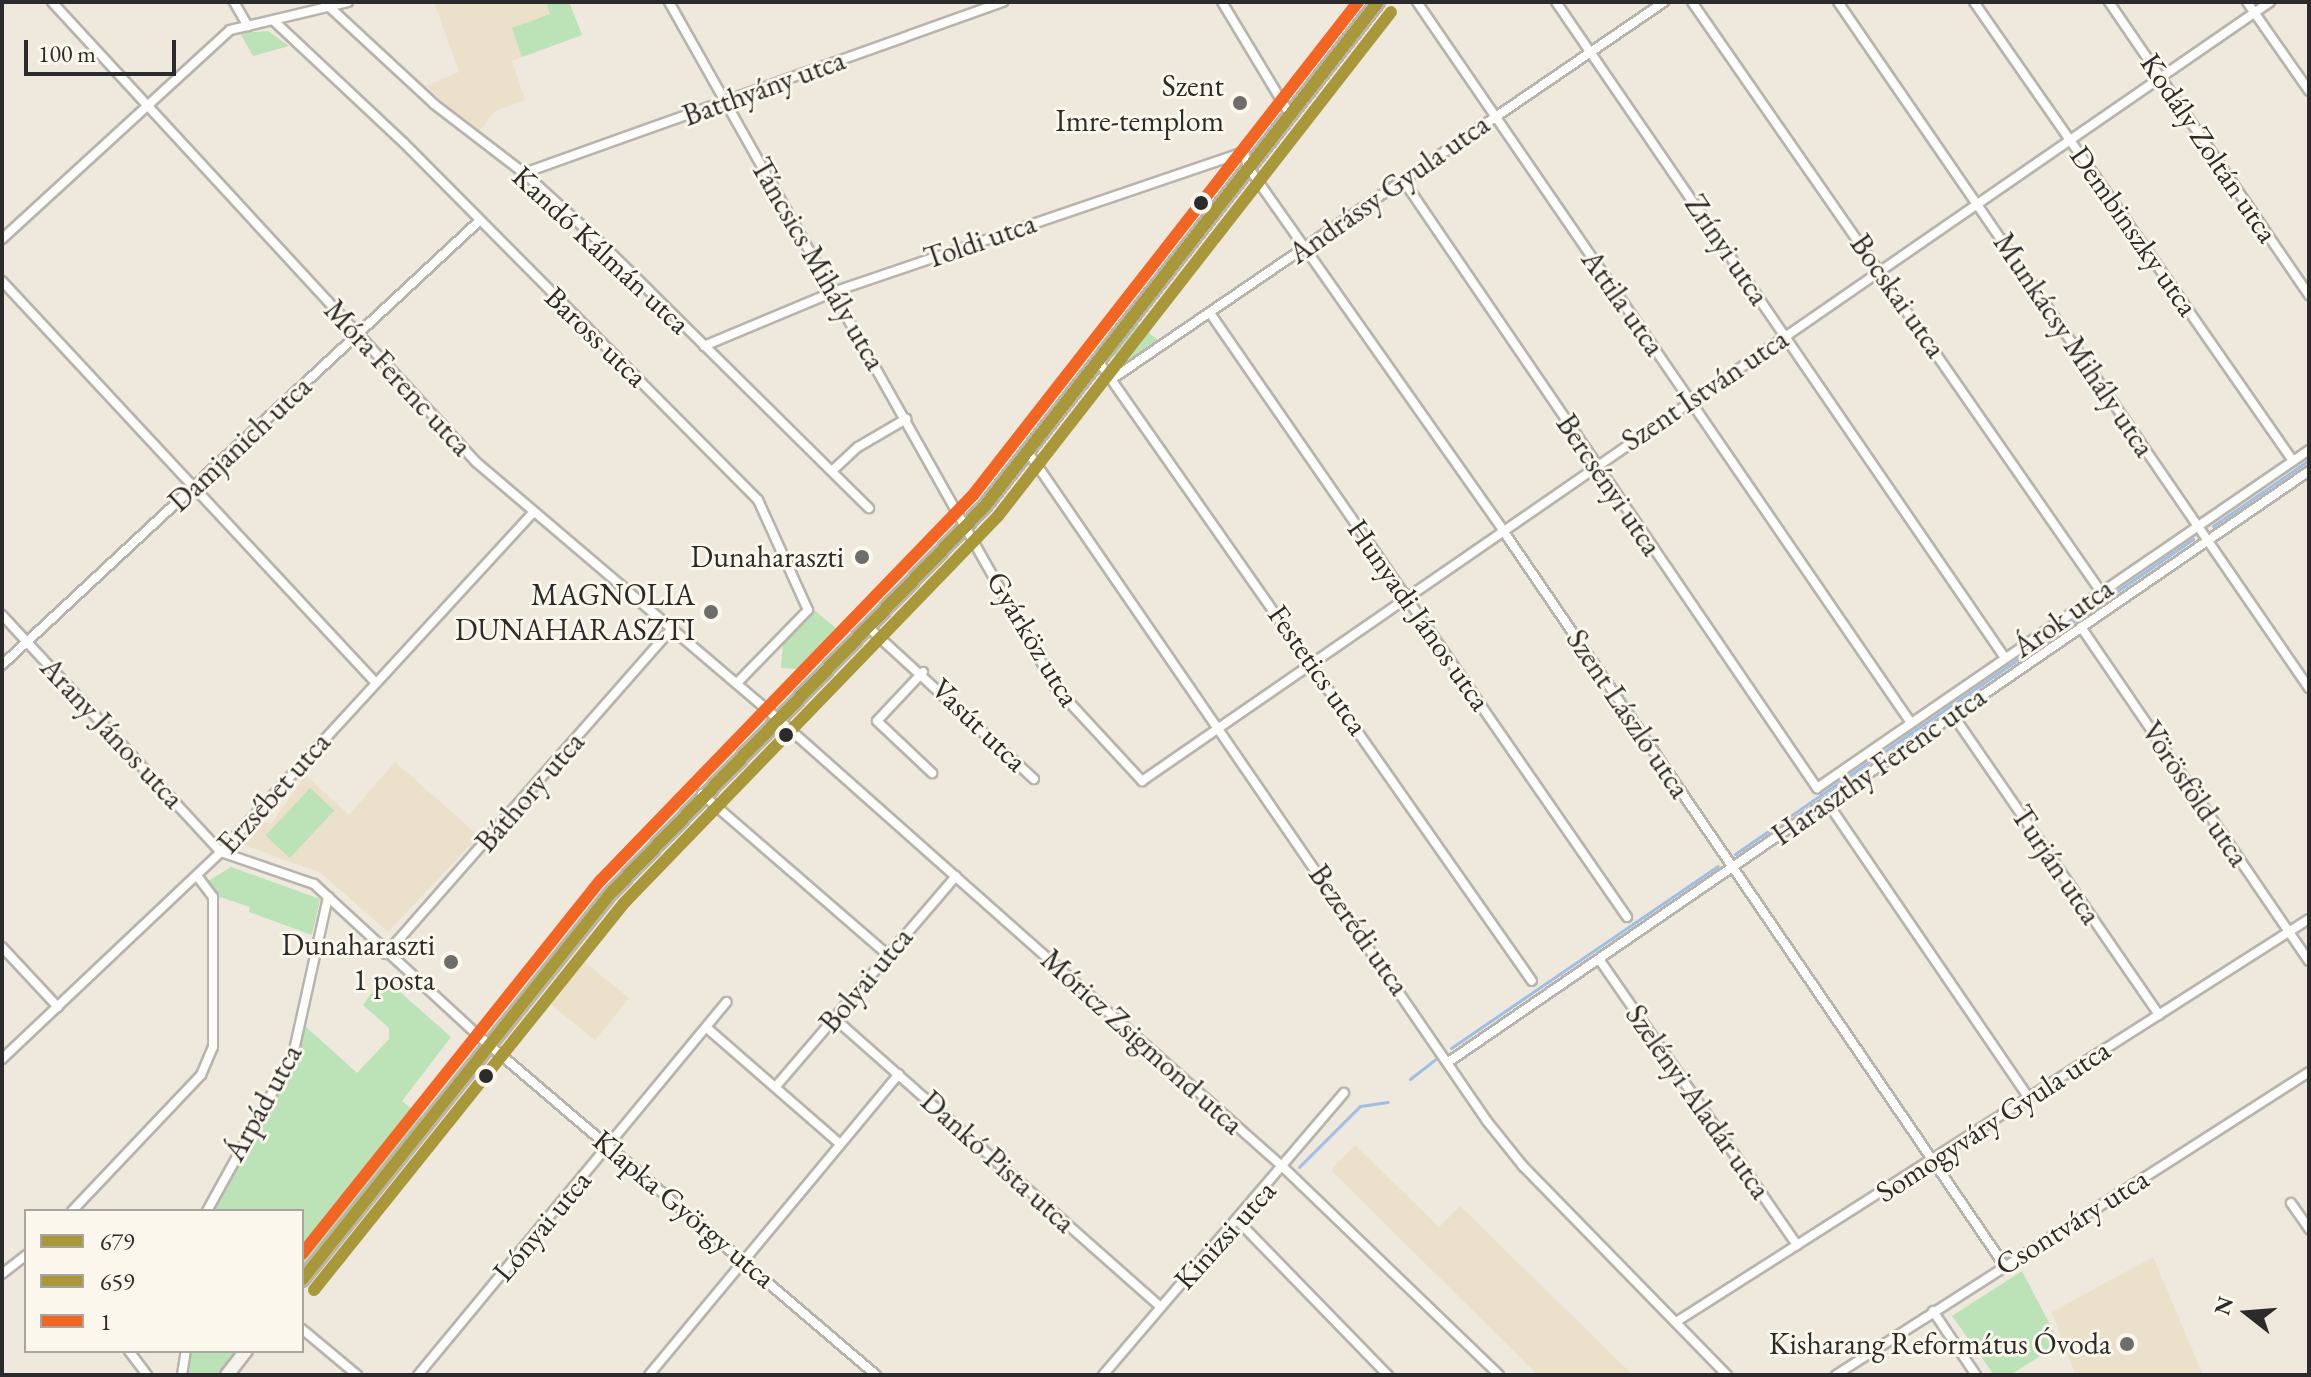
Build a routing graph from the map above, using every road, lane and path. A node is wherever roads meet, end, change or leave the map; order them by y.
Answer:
1 (52, 2) edge
2 (234, 2) edge
3 (348, 2) edge
4 (669, 2) edge
5 (1003, 2) edge
6 (1222, 2) edge
7 (1378, 2) edge
8 (1417, 2) edge
9 (1556, 2) edge
10 (1664, 2) edge
11 (1692, 2) edge
12 (1838, 2) edge
13 (1974, 2) edge
14 (2109, 2) edge
15 (2247, 2) edge
16 (2270, 2) edge
17 (327, 4) edge
18 (2254, 13) junction
19 (274, 21) junction
20 (248, 26) junction
21 (1589, 50) junction
22 (2160, 77) junction
23 (2309, 91) edge
24 (725, 102) junction
25 (148, 105) junction
26 (1289, 113) junction
27 (1495, 116) junction
28 (2070, 139) junction
29 (1248, 167) junction
30 (524, 173) junction
31 (1403, 180) junction
32 (1977, 203) junction
33 (478, 222) junction
34 (2, 239) edge
35 (1306, 247) junction
36 (1881, 270) junction
37 (2, 281) edge
38 (833, 292) junction
39 (2309, 295) edge
40 (1210, 313) junction
41 (359, 334) junction
42 (1785, 335) junction
43 (704, 346) junction
44 (1099, 362) junction
45 (1115, 377) junction
46 (1691, 400) junction
47 (906, 419) junction
48 (2309, 450) edge
49 (1028, 452) junction
50 (2293, 461) junction
51 (1595, 465) junction
52 (832, 471) junction
53 (2309, 471) edge
54 (194, 486) junction
55 (869, 508) dead end
56 (532, 514) junction
57 (2198, 525) junction
58 (966, 527) junction
59 (1502, 529) junction
60 (2206, 541) junction
61 (2101, 592) junction
62 (1405, 596) junction
63 (2, 615) edge
64 (868, 627) junction
65 (2081, 627) junction
66 (672, 629) junction
67 (27, 642) junction
68 (2005, 658) junction
69 (1313, 662) junction
70 (2, 665) edge
71 (923, 672) junction
72 (375, 682) junction
73 (737, 683) junction
74 (2309, 688) edge
75 (1953, 715) junction
76 (777, 718) junction
77 (1911, 723) junction
78 (1218, 728) junction
79 (932, 773) dead end
80 (1034, 779) dead end
81 (1142, 781) joint
82 (1817, 788) joint
83 (702, 794) junction
84 (1827, 802) junction
85 (221, 852) junction
86 (1732, 867) junction
87 (197, 876) junction
88 (956, 876) junction
89 (328, 897) junction
90 (1627, 917) dead end
91 (2309, 919) edge
92 (2289, 932) junction
93 (2, 947) edge
94 (386, 954) junction
95 (888, 955) junction
96 (1599, 959) junction
97 (2309, 961) edge
98 (1532, 981) dead end
99 (727, 1002) dead end
100 (58, 1007) junction
101 (2159, 1015) junction
102 (834, 1018) junction
103 (707, 1028) junction
104 (490, 1046) junction
105 (2, 1059) edge
106 (1450, 1061) junction
107 (2309, 1072) edge
108 (899, 1074) junction
109 (777, 1085) junction
110 (1344, 1093) dead end
111 (2029, 1098) junction
112 (840, 1144) junction
113 (609, 1145) junction
114 (1932, 1159) junction
115 (1284, 1168) junction
116 (2291, 1203) dead end
117 (74, 1209) edge
118 (208, 1209) edge
119 (1239, 1222) junction
120 (2309, 1229) edge
121 (1797, 1245) junction
122 (24, 1257) edge
123 (745, 1259) junction
124 (2004, 1265) junction
125 (2, 1274) edge
126 (304, 1278) edge
127 (1161, 1307) junction
128 (1933, 1311) junction
129 (1676, 1322) junction
130 (304, 1331) edge
131 (130, 1353) edge
132 (186, 1353) edge
133 (244, 1353) edge
134 (1111, 1366) junction
135 (147, 1375) edge
136 (182, 1375) edge
137 (227, 1375) edge
138 (357, 1375) edge
139 (418, 1375) edge
140 (649, 1375) edge
141 (876, 1375) edge
142 (1103, 1375) edge
143 (1119, 1375) edge
144 (1388, 1375) edge
145 (1499, 1375) edge
146 (1727, 1375) edge
147 (1836, 1375) edge
148 (1976, 1375) edge

1 - 25 street, Móra Ferenc utca
2 - 20 street
3 - 17 street
4 - 24 street, Táncsics Mihály utca
5 - 24 street, Batthyány utca
6 - 26 street
7 - 26 main road
8 - 27 street, Attila utca
9 - 21 street, Zrínyi utca
10 - 21 street, Andrássy Gyula utca
11 - 36 street, Bocskai utca
12 - 32 street, Munkácsy Mihály utca
13 - 28 street, Dembinszky utca
14 - 22 street, Kodály Zoltán utca
15 - 18 street
16 - 18 street, Szent István utca
17 - 19 street
17 - 30 street, Kandó Kálmán utca
18 - 22 street, Szent István utca
18 - 23 street
19 - 20 street
19 - 33 street, Baross utca
20 - 25 street
21 - 27 street, Andrássy Gyula utca
21 - 42 street, Zrínyi utca
22 - 28 street, Szent István utca
22 - 39 street, Kodály Zoltán utca
24 - 30 street, Batthyány utca
24 - 38 street, Táncsics Mihály utca
25 - 34 street
25 - 41 street, Móra Ferenc utca
26 - 29 main road
27 - 31 street, Andrássy Gyula utca
27 - 46 street, Attila utca
28 - 32 street, Szent István utca
28 - 50 street, Dembinszky utca
29 - 35 street, Szent László utca
29 - 38 street, Toldi utca
29 - 44 main road
30 - 43 street, Kandó Kálmán utca
31 - 35 street, Andrássy Gyula utca
31 - 51 street, Bercsényi utca
32 - 36 street, Szent István utca
32 - 57 street, Munkácsy Mihály utca
33 - 41 street, Damjanich utca
33 - 73 street, Baross utca
35 - 40 street, Andrássy Gyula utca
35 - 59 street, Szent László utca
36 - 42 street, Szent István utca
36 - 61 street, Bocskai utca
37 - 54 street
38 - 43 street, Toldi utca
38 - 47 street, Táncsics Mihály utca
40 - 45 street, Andrássy Gyula utca
40 - 62 street, Hunyadi János utca
41 - 54 street, Damjanich utca
41 - 56 street, Móra Ferenc utca
42 - 46 street, Szent István utca
42 - 68 street, Zrínyi utca
43 - 52 street, Kandó Kálmán utca
44 - 45 street, Festetics utca
44 - 49 main road
45 - 69 street, Festetics utca
46 - 51 street, Szent István utca
46 - 77 street, Attila utca
47 - 52 street
47 - 58 street, Táncsics Mihály utca
48 - 50 street, Árok utca
49 - 58 main road
49 - 78 street, Bezerédi utca
50 - 57 street, Árok utca
51 - 59 street, Szent István utca
51 - 82 street, Bercsényi utca
52 - 55 street, Kandó Kálmán utca
53 - 60 street, Haraszthy Ferenc utca
54 - 67 street, Damjanich utca
54 - 72 street
56 - 66 street, Móra Ferenc utca
56 - 72 street, Erzsébet utca
57 - 60 street, Munkácsy Mihály utca
57 - 61 street, Árok utca
58 - 64 main road
58 - 81 street, Gyárköz utca
59 - 62 street, Szent István utca
59 - 86 street, Szent László utca
60 - 65 street, Haraszthy Ferenc utca
60 - 74 street, Munkácsy Mihály utca
61 - 68 street, Árok utca
62 - 69 street, Szent István utca
62 - 90 street, Hunyadi János utca
63 - 67 street, Arany János utca
64 - 71 street, Vasút utca
64 - 76 main road
65 - 75 street, Haraszthy Ferenc utca
65 - 92 street, Vörösföld utca
66 - 73 street, Móra Ferenc utca
66 - 94 street, Báthory utca
67 - 70 street, Damjanich utca
67 - 85 street, Arany János utca
68 - 77 street, Árok utca
69 - 78 street, Szent István utca
69 - 98 street, Festetics utca
71 - 79 street, Vasút utca
71 - 80 street, Vasút utca
72 - 85 street, Erzsébet utca
73 - 76 street, Móra Ferenc utca
75 - 84 street, Haraszthy Ferenc utca
75 - 101 street, Turján utca
76 - 83 main road
76 - 88 street, Móricz Zsigmond utca
77 - 82 street, Árok utca
78 - 81 street, Szent István utca
78 - 106 street, Bezerédi utca
83 - 95 street
83 - 104 main road
84 - 86 street, Haraszthy Ferenc utca
84 - 111 street
85 - 87 street, Erzsébet utca
85 - 89 street, Klapka György utca
86 - 96 street, Haraszthy Ferenc utca
86 - 114 street, Szent László utca
87 - 100 street, Erzsébet utca
87 - 117 street
88 - 95 street, Bolyai utca
88 - 115 street, Móricz Zsigmond utca
89 - 94 street, Klapka György utca
89 - 118 street, Árpád utca
91 - 92 street, Somogyváry Gyula utca
92 - 97 street, Vörösföld utca
92 - 101 street, Somogyváry Gyula utca
93 - 100 street
94 - 104 street, Klapka György utca
95 - 102 street, Bolyai utca
96 - 106 street, Haraszthy Ferenc utca
96 - 121 street, Szelényi Aladár utca
99 - 103 street, Lónyai utca
100 - 105 street, Erzsébet utca
101 - 111 street, Somogyváry Gyula utca
102 - 108 street, Dankó Pista utca
102 - 109 street, Bolyai utca
103 - 109 street
103 - 113 street, Lónyai utca
104 - 113 street, Klapka György utca
104 - 126 main road
106 - 129 street, Bezerédi utca
107 - 124 street, Csontváry utca
108 - 112 street
108 - 127 street, Dankó Pista utca
109 - 112 street
110 - 115 street, Kinizsi utca
111 - 114 street, Somogyváry Gyula utca
112 - 123 street
113 - 123 street, Klapka György utca
113 - 139 street, Lónyai utca
114 - 121 street, Somogyváry Gyula utca
114 - 124 street, Szent László utca
115 - 119 street, Kinizsi utca
115 - 145 street, Móricz Zsigmond utca
116 - 120 street
119 - 127 street, Kinizsi utca
119 - 144 street
121 - 129 street, Somogyváry Gyula utca
122 - 125 street
123 - 140 street
123 - 141 street, Klapka György utca
124 - 128 street, Csontváry utca
127 - 134 street, Kinizsi utca
128 - 147 street, Csontváry utca
128 - 148 street
129 - 146 street, Bezerédi utca
130 - 138 street
131 - 135 street
132 - 136 street
133 - 137 main road
134 - 142 street, Kinizsi utca
134 - 143 street

